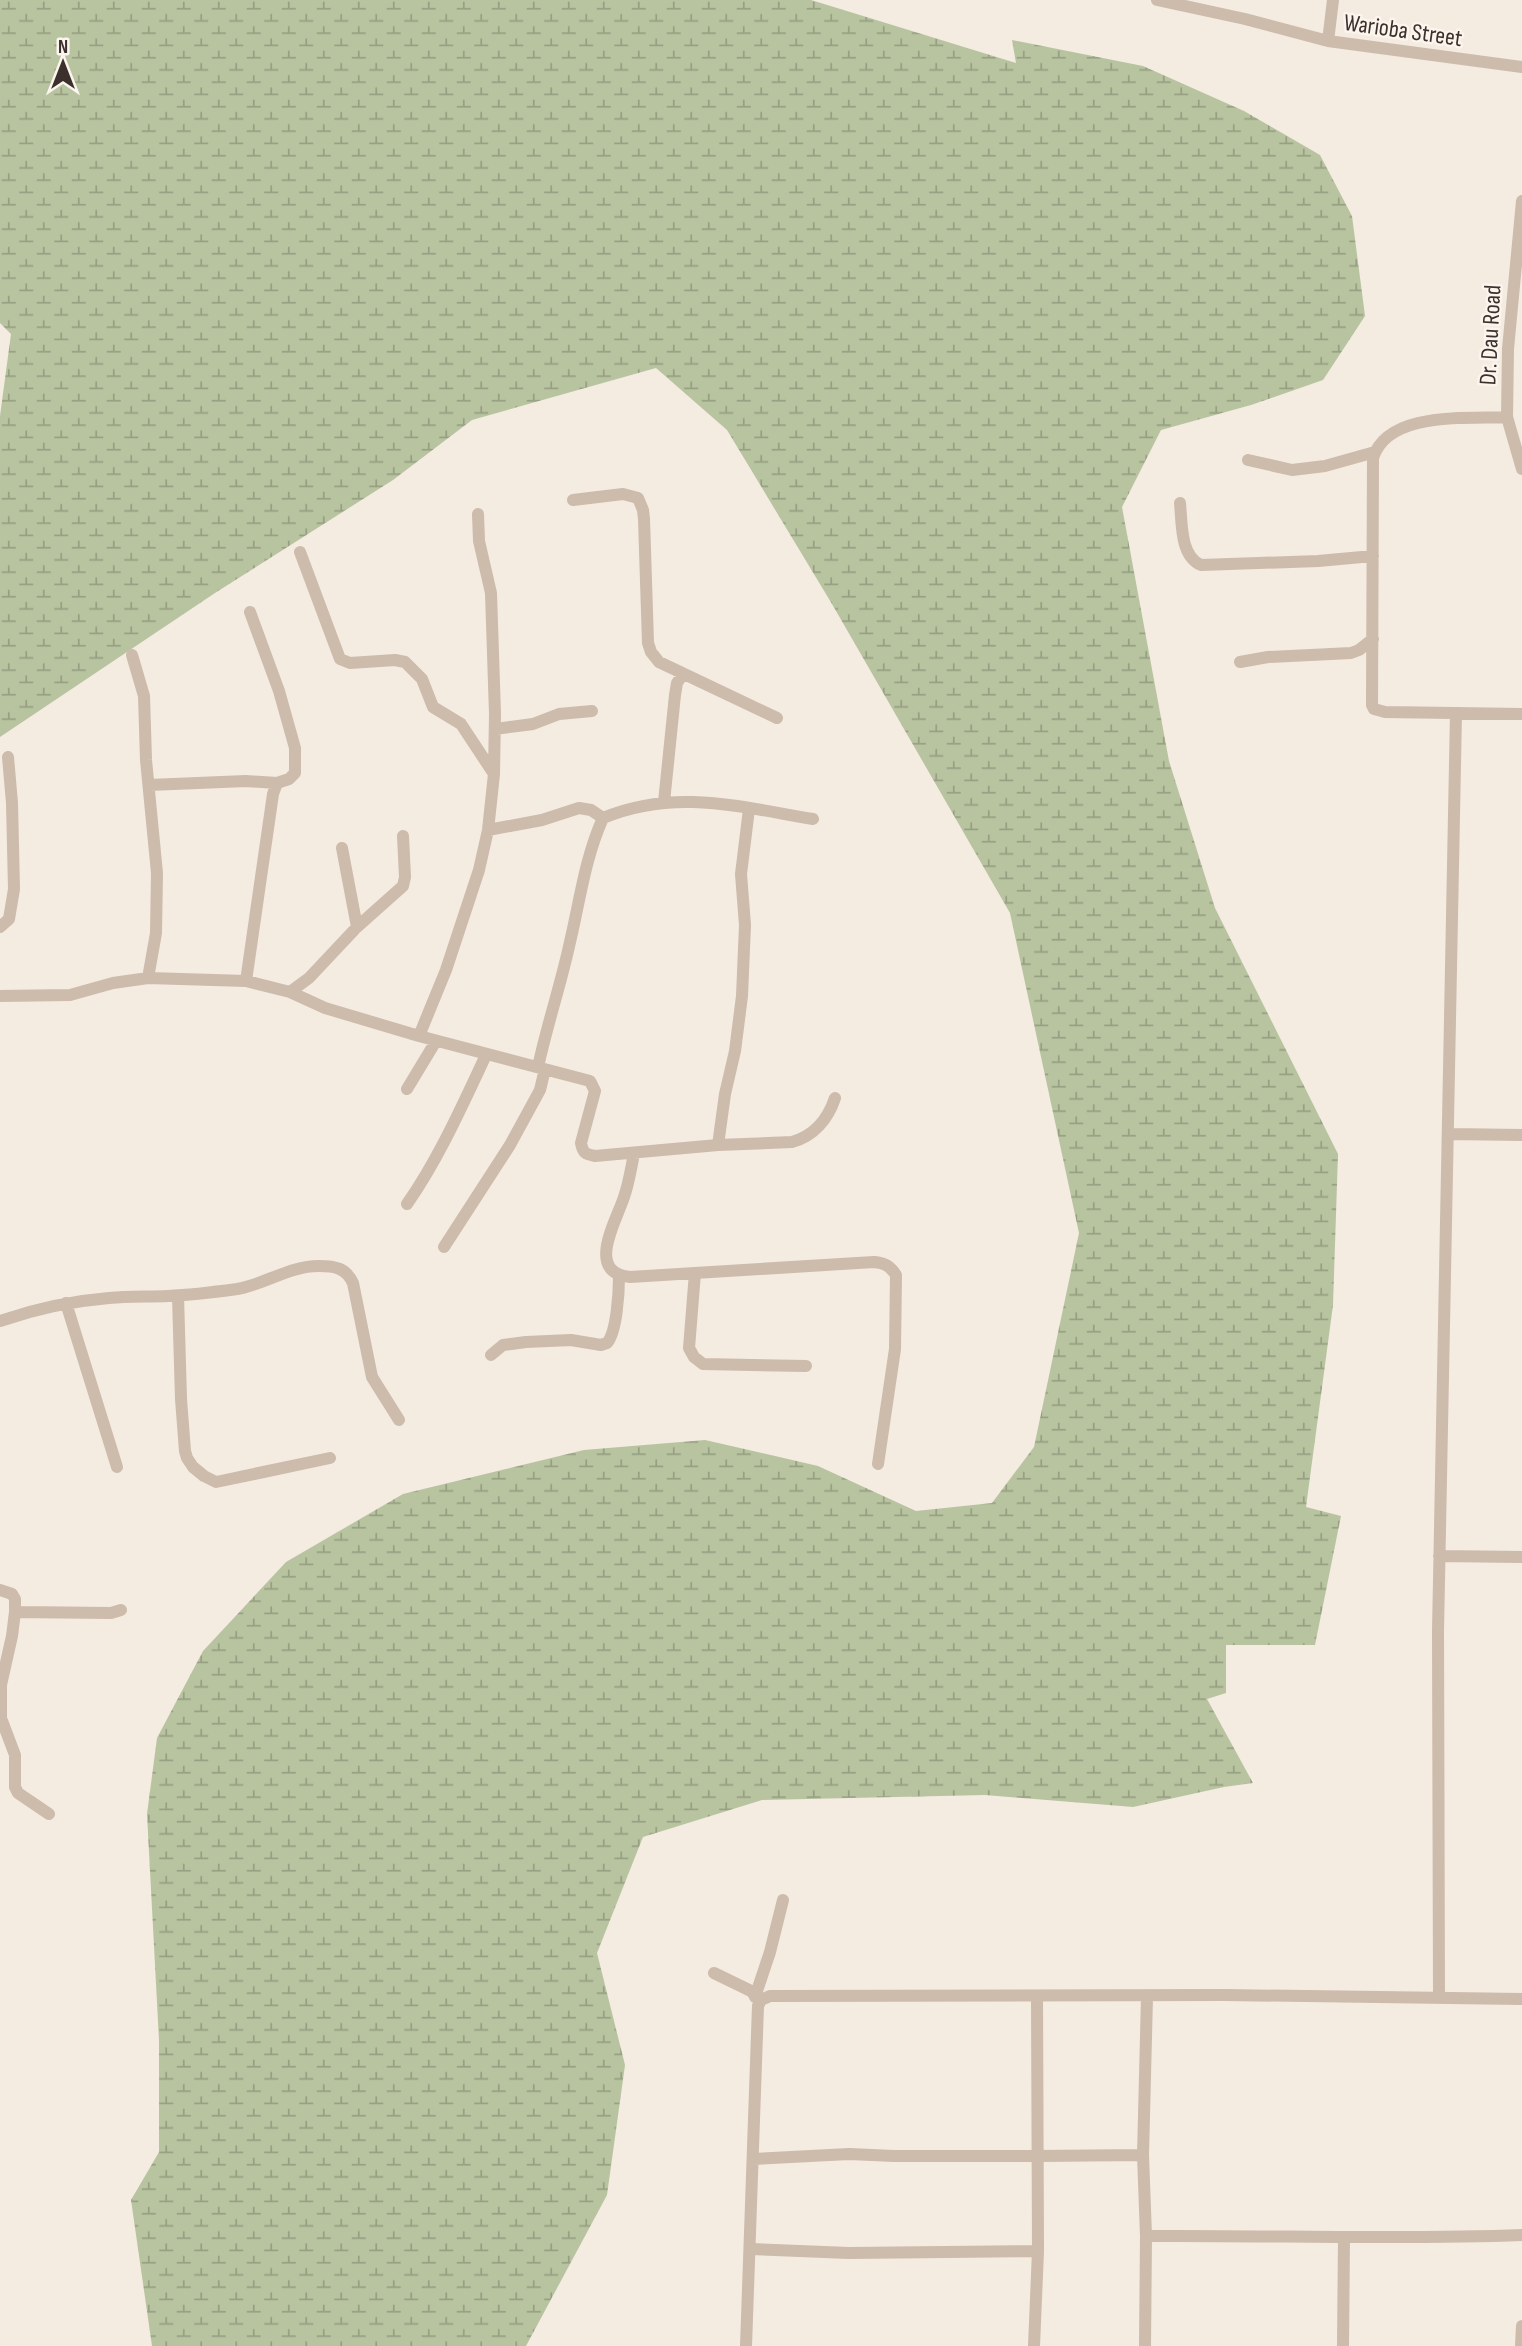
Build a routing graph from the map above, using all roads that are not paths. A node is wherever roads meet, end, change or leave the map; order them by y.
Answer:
1 (1157, 0) edge
2 (1333, 0) edge
3 (1328, 41) junction
4 (1522, 67) edge
5 (1522, 201) edge
6 (1507, 417) junction
7 (1375, 452) junction
8 (1248, 460) dead end
9 (1522, 468) edge
10 (573, 500) dead end
11 (1180, 503) dead end
12 (478, 514) dead end
13 (300, 552) dead end
14 (1373, 556) junction
15 (250, 612) dead end
16 (1373, 639) junction
17 (132, 655) dead end
18 (1240, 662) dead end
19 (683, 674) junction
20 (592, 711) dead end
21 (1456, 713) junction
22 (1522, 714) edge
23 (777, 719) dead end
24 (495, 729) junction
25 (8, 757) dead end
26 (494, 774) junction
27 (277, 783) junction
28 (149, 785) junction
29 (664, 802) junction
30 (749, 809) junction
31 (603, 818) junction
32 (813, 819) dead end
33 (488, 830) junction
34 (404, 836) dead end
35 (342, 848) dead end
36 (357, 927) junction
37 (0, 928) edge
38 (148, 978) junction
39 (246, 981) junction
40 (290, 992) junction
41 (0, 996) edge
42 (419, 1037) junction
43 (436, 1041) junction
44 (486, 1055) junction
45 (541, 1068) junction
46 (407, 1090) dead end
47 (835, 1098) dead end
48 (1449, 1134) junction
49 (1522, 1135) edge
50 (718, 1145) junction
51 (634, 1154) junction
52 (407, 1204) dead end
53 (444, 1247) dead end
54 (695, 1273) junction
55 (619, 1276) junction
56 (178, 1296) junction
57 (66, 1303) junction
58 (0, 1321) edge
59 (491, 1355) dead end
60 (806, 1366) dead end
61 (400, 1420) dead end
62 (330, 1458) dead end
63 (878, 1464) dead end
64 (117, 1467) dead end
65 (1440, 1556) junction
66 (1522, 1557) edge
67 (0, 1590) edge
68 (121, 1610) dead end
69 (15, 1612) junction
70 (48, 1814) dead end
71 (783, 1900) dead end
72 (714, 1973) dead end
73 (1037, 1996) junction
74 (1147, 1997) junction
75 (1439, 1997) junction
76 (1522, 1999) edge
77 (757, 2000) junction
78 (1143, 2155) junction
79 (1038, 2156) junction
80 (754, 2159) junction
81 (1522, 2235) edge
82 (1146, 2236) junction
83 (1345, 2237) junction
84 (751, 2249) junction
85 (1038, 2251) junction
86 (1522, 2326) edge
87 (746, 2346) edge
88 (1034, 2346) edge
89 (1145, 2346) edge
90 (1343, 2346) edge
91 (1521, 2346) edge

1 - 3 street, Warioba Street
2 - 3 street
3 - 4 street, Warioba Street
5 - 6 street, Dr. Dau Road
6 - 7 street
6 - 9 street, Dr. Dau Road
7 - 8 street
7 - 14 street
10 - 19 street
11 - 14 street
12 - 24 street
13 - 26 street
14 - 16 street
15 - 27 street
16 - 18 street
16 - 21 street
17 - 28 street
19 - 23 street
19 - 29 street
20 - 24 street
21 - 22 street
21 - 48 street
24 - 26 street
25 - 37 street
26 - 33 street
27 - 28 street
27 - 39 street
28 - 38 street
29 - 30 street
29 - 31 street
30 - 32 street
30 - 50 street
31 - 33 street
31 - 45 street
33 - 42 street
34 - 36 street
35 - 36 street
36 - 40 street
38 - 39 street
38 - 41 street
39 - 40 street
40 - 42 street
42 - 43 street
43 - 44 street
43 - 46 street
44 - 45 street
44 - 52 street
45 - 51 street
45 - 53 street
47 - 50 street
48 - 49 street
48 - 65 street
50 - 51 street
51 - 55 street
54 - 55 street
54 - 60 street
54 - 63 street
55 - 59 street
56 - 57 street
56 - 61 street
56 - 62 street
57 - 58 street
57 - 64 street
65 - 66 street
65 - 75 street
67 - 69 street
68 - 69 street
69 - 70 street
71 - 77 street
72 - 77 street
73 - 74 street
73 - 77 street
73 - 79 street
74 - 75 street
74 - 78 street
75 - 76 street
77 - 80 street
78 - 79 street
78 - 82 street
79 - 80 street
79 - 85 street
80 - 84 street
81 - 83 street
82 - 83 street
82 - 89 street
83 - 90 street
84 - 85 street
84 - 87 street
85 - 88 street
86 - 91 street

